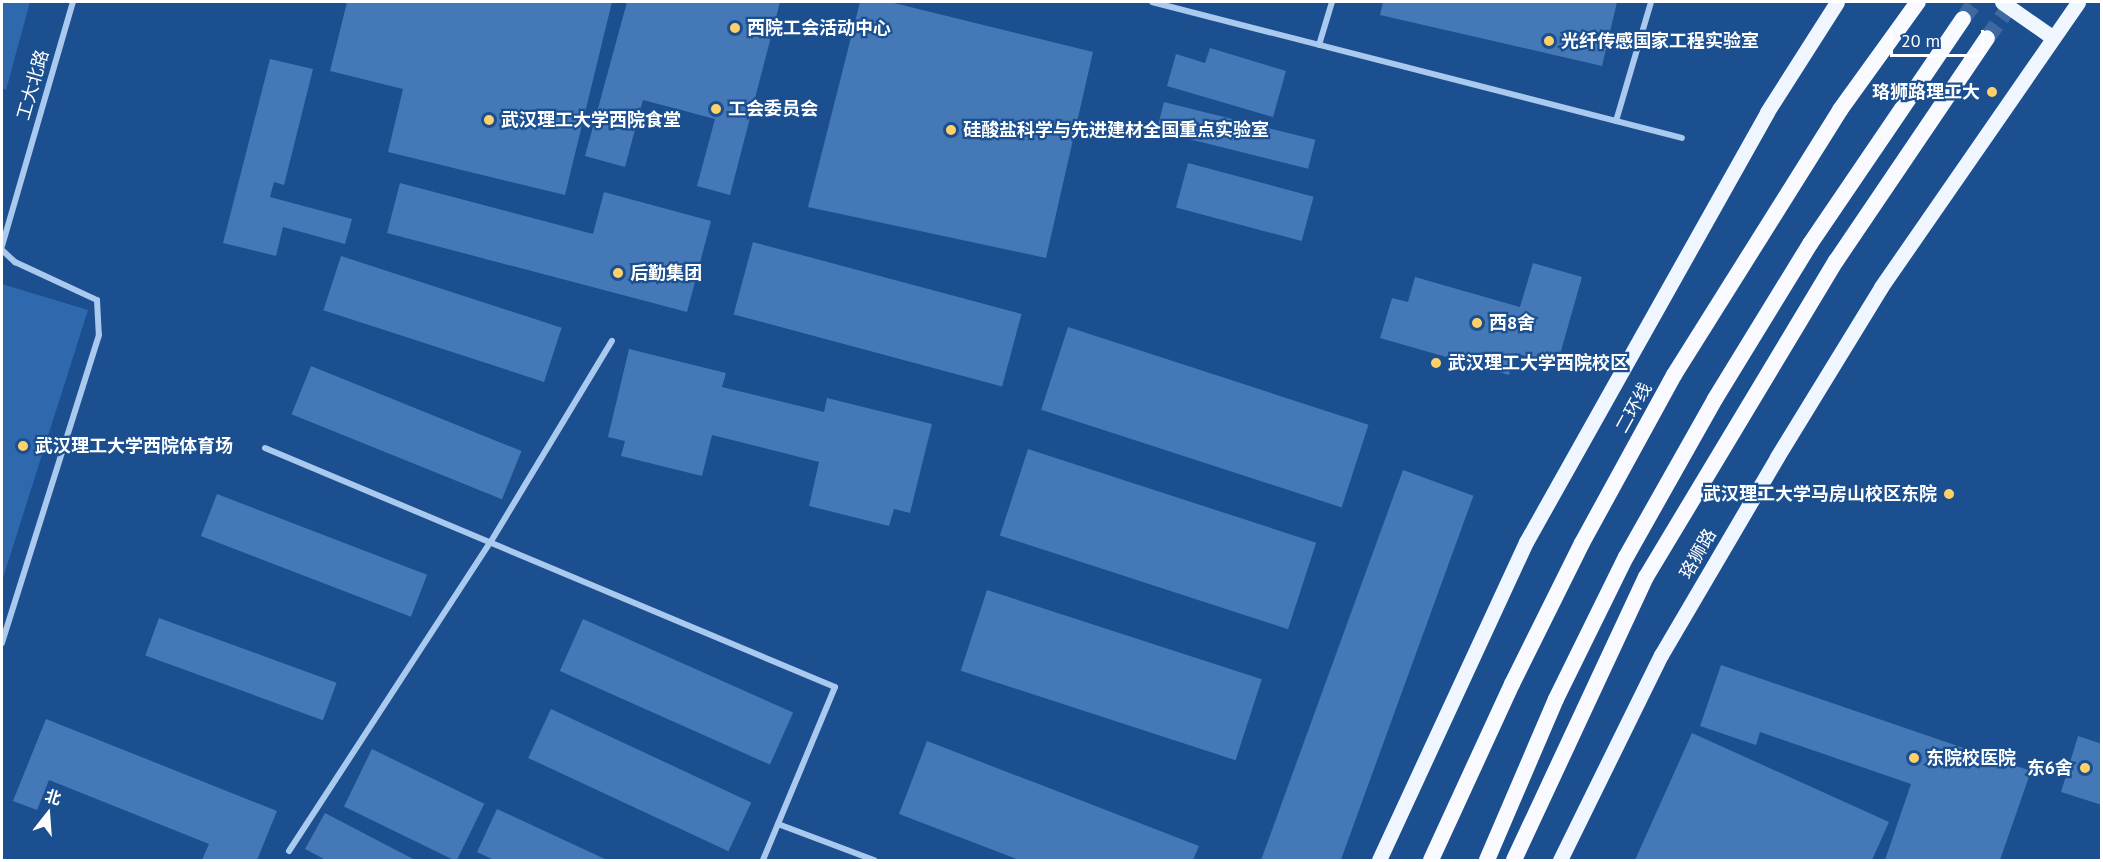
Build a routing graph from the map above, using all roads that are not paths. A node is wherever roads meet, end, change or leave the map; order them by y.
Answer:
1 (74, 2) edge
2 (1152, 2) edge
3 (1332, 2) edge
4 (1651, 2) edge
5 (1837, 2) edge
6 (1918, 2) edge
7 (2002, 2) edge
8 (2078, 2) edge
9 (1963, 19) tunnel mouth
10 (2052, 37) junction
11 (1988, 38) tunnel mouth
12 (1319, 45) junction
13 (1616, 121) junction
14 (1682, 138) dead end
15 (2, 248) edge
16 (612, 341) dead end
17 (265, 448) dead end
18 (490, 543) junction
19 (2, 643) edge
20 (778, 824) junction
21 (289, 851) dead end
22 (763, 861) edge
23 (874, 861) edge
24 (1379, 861) edge
25 (1431, 861) edge
26 (1487, 861) edge
27 (1514, 861) edge
28 (1560, 861) edge

1 - 15 street, 工大北路
2 - 12 street
3 - 12 street
4 - 13 street
5 - 24 main road
6 - 25 highway, 二环线
7 - 10 main road
8 - 10 main road, 珞狮路
9 - 26 highway
10 - 28 main road, 珞狮路
11 - 27 highway
12 - 13 street
13 - 14 street
15 - 19 street
16 - 18 street
17 - 18 street
18 - 20 street
18 - 21 street
20 - 22 street
20 - 23 street

